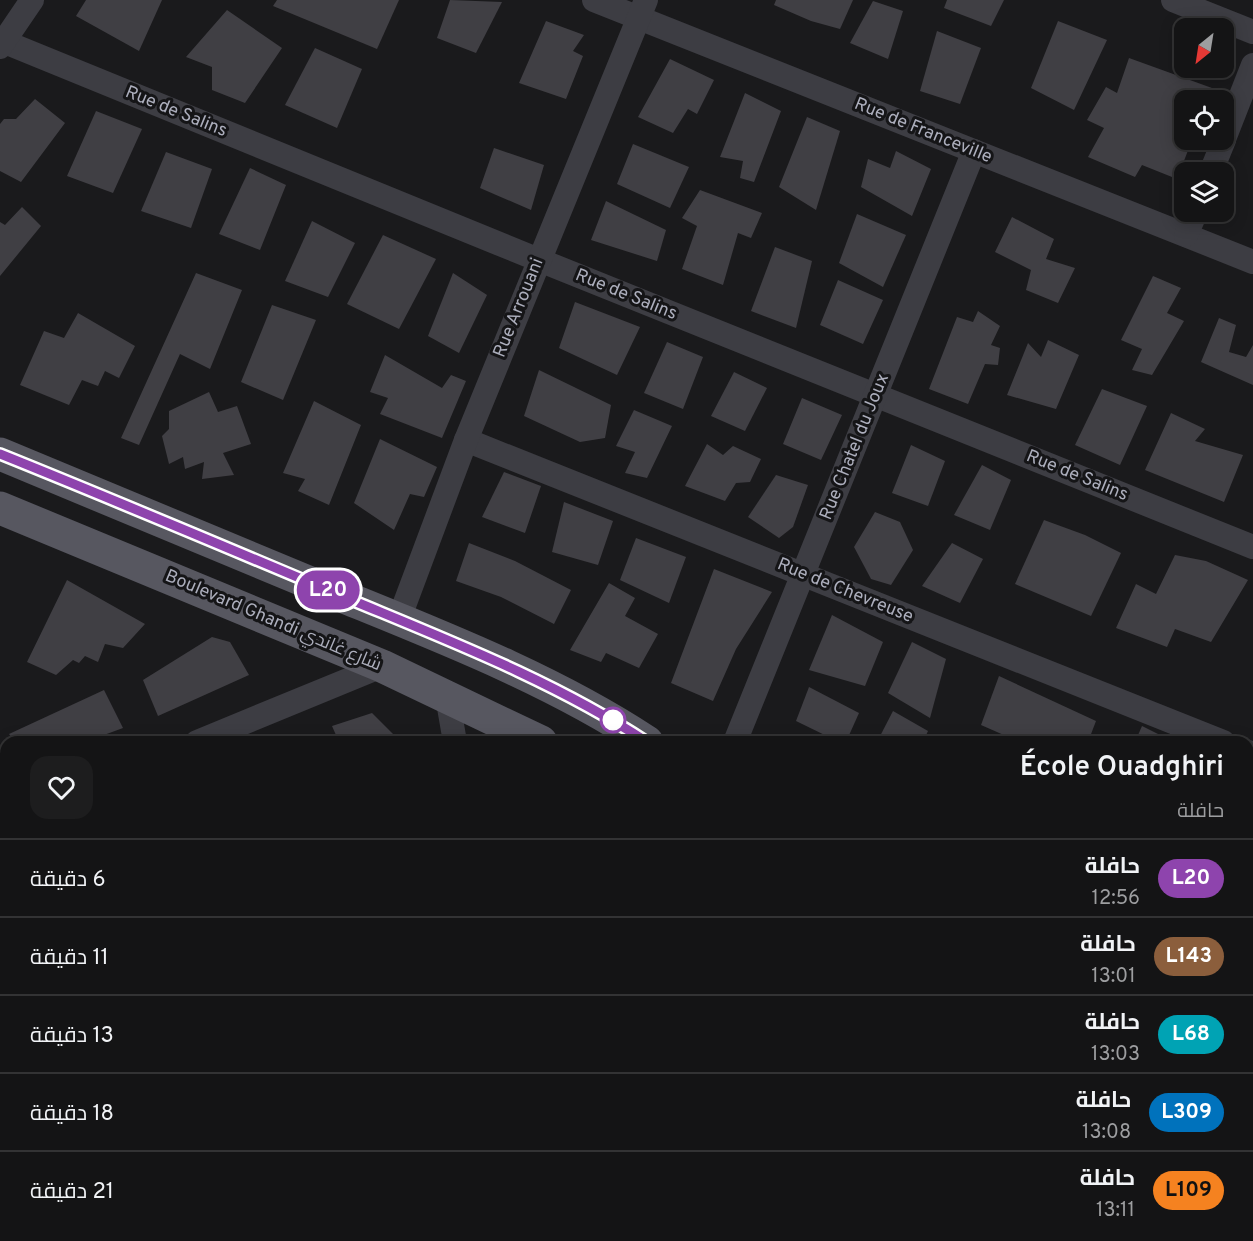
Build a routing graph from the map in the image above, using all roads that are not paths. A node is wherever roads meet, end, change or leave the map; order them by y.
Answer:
1 (32, 0) edge
2 (594, 0) edge
3 (1173, 0) edge
4 (642, 9) edge
5 (1253, 32) edge
6 (1, 43) edge
7 (1253, 65) edge
8 (1234, 113) edge
9 (974, 151) junction
10 (1192, 222) edge
11 (1186, 235) junction
12 (539, 260) junction
13 (1253, 262) edge
14 (877, 395) junction
15 (466, 440) junction
16 (0, 454) edge
17 (0, 508) edge
18 (1253, 546) edge
19 (804, 574) junction
20 (399, 620) junction
21 (382, 666) junction
22 (447, 696) junction
23 (212, 736) edge
24 (454, 736) edge
25 (529, 736) edge
26 (638, 736) edge
27 (737, 736) edge
28 (1208, 736) edge

1 - 6 street
2 - 4 street, Rue de Franceville
3 - 5 street
4 - 9 street, Rue de Franceville
4 - 12 street, Rue Arrouani
6 - 12 street, Rue de Salins
7 - 8 street
9 - 11 street, Rue de Franceville
9 - 14 street, Rue Chatel du Joux
10 - 11 street
11 - 13 street, Rue de Franceville
12 - 14 street, Rue de Salins
12 - 15 street, Rue Arrouani
14 - 18 street, Rue de Salins
14 - 19 street, Rue Chatel du Joux
15 - 19 street, Rue de Chevreuse
15 - 20 street, Rue Arrouani
16 - 20 main road
17 - 21 main road, Boulevard Ghandi شارع غاندي
19 - 27 street, Rue Chatel du Joux
19 - 28 street, Rue de Chevreuse
20 - 26 main road
21 - 22 main road, Boulevard Ghandi شارع غاندي
21 - 23 street
22 - 24 street
22 - 25 main road, Boulevard Ghandi شارع غاندي

